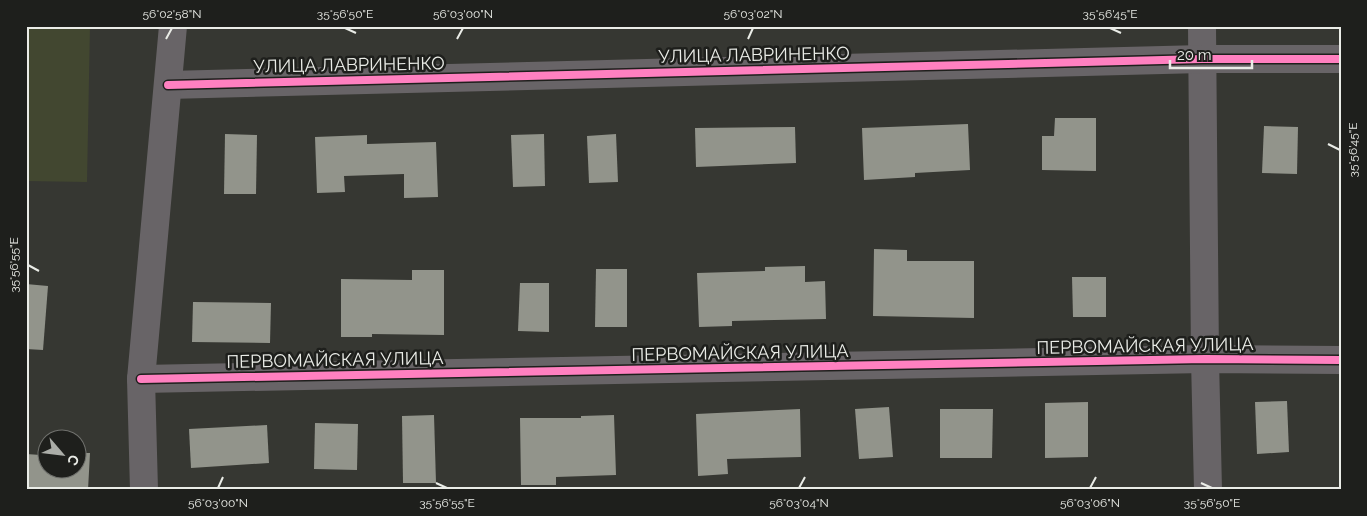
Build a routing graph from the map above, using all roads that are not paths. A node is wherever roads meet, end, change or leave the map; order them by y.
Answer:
1 (173, 26) edge
2 (1202, 26) edge
3 (1202, 59) junction
4 (1341, 59) edge
5 (168, 85) junction
6 (1205, 359) junction
7 (1341, 360) edge
8 (140, 378) junction
9 (144, 490) edge
10 (1208, 490) edge

1 - 5 street
2 - 3 street
3 - 4 street, УЛИЦА ЛАВРИНЕНКО
3 - 5 street, УЛИЦА ЛАВРИНЕНКО
3 - 6 street
5 - 8 street
6 - 7 street, ПЕРВОМАЙСКАЯ УЛИЦА
6 - 8 street, ПЕРВОМАЙСКАЯ УЛИЦА
6 - 10 street
8 - 9 street

